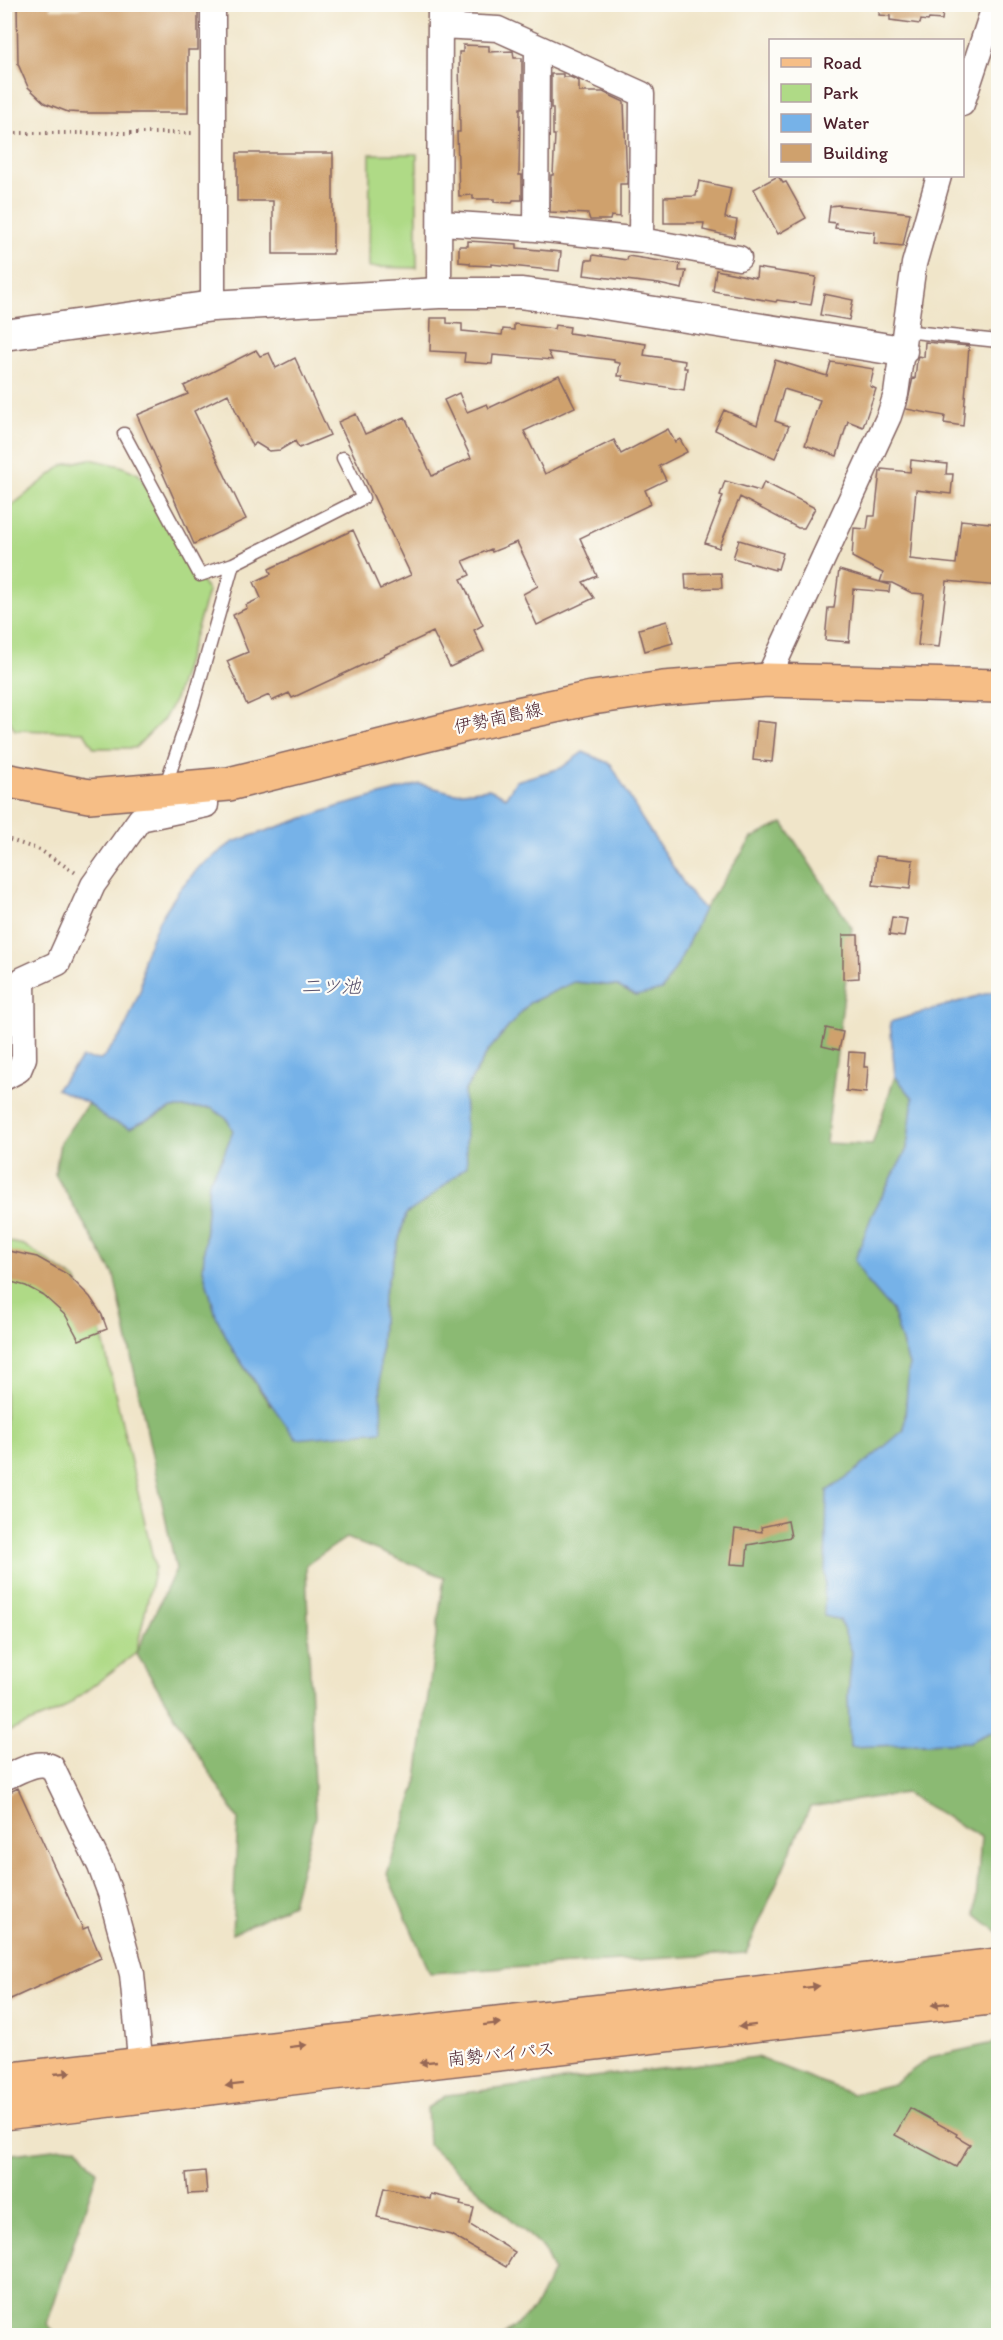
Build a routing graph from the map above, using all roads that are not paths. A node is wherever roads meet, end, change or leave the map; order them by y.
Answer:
1 (213, 4) edge
2 (995, 4) edge
3 (440, 15) edge
4 (537, 47) junction
5 (964, 101) edge
6 (939, 177) edge
7 (440, 223) junction
8 (536, 228) junction
9 (641, 240) junction
10 (739, 258) dead end
11 (439, 292) junction
12 (213, 306) junction
13 (4, 335) edge
14 (903, 341) junction
15 (999, 341) edge
16 (124, 434) dead end
17 (343, 458) dead end
18 (233, 564) junction
19 (767, 680) junction
20 (999, 686) edge
21 (4, 780) edge
22 (206, 786) junction
23 (164, 791) junction
24 (4, 1078) edge
25 (4, 1778) edge
26 (999, 1965) edge
27 (999, 1997) edge
28 (4, 2080) edge
29 (142, 2080) junction
30 (4, 2113) edge

1 - 12 street
2 - 5 street
3 - 4 street
3 - 7 street
4 - 8 street
4 - 9 street
6 - 14 street
7 - 8 street
7 - 11 street
8 - 9 street
9 - 10 street
11 - 12 street
11 - 14 street
12 - 13 street
14 - 15 lane
14 - 19 street
16 - 18 lane
17 - 18 lane
18 - 23 lane
19 - 20 main road, 伊勢南島線
19 - 22 main road, 伊勢南島線
21 - 23 main road, 伊勢南島線
22 - 23 main road, 伊勢南島線
22 - 24 street
25 - 29 street
29 -> 26 main road, 南勢バイパス
27 -> 29 main road, 南勢バイパス
28 -> 29 main road, 南勢バイパス
29 - 30 main road, 南勢バイパス

